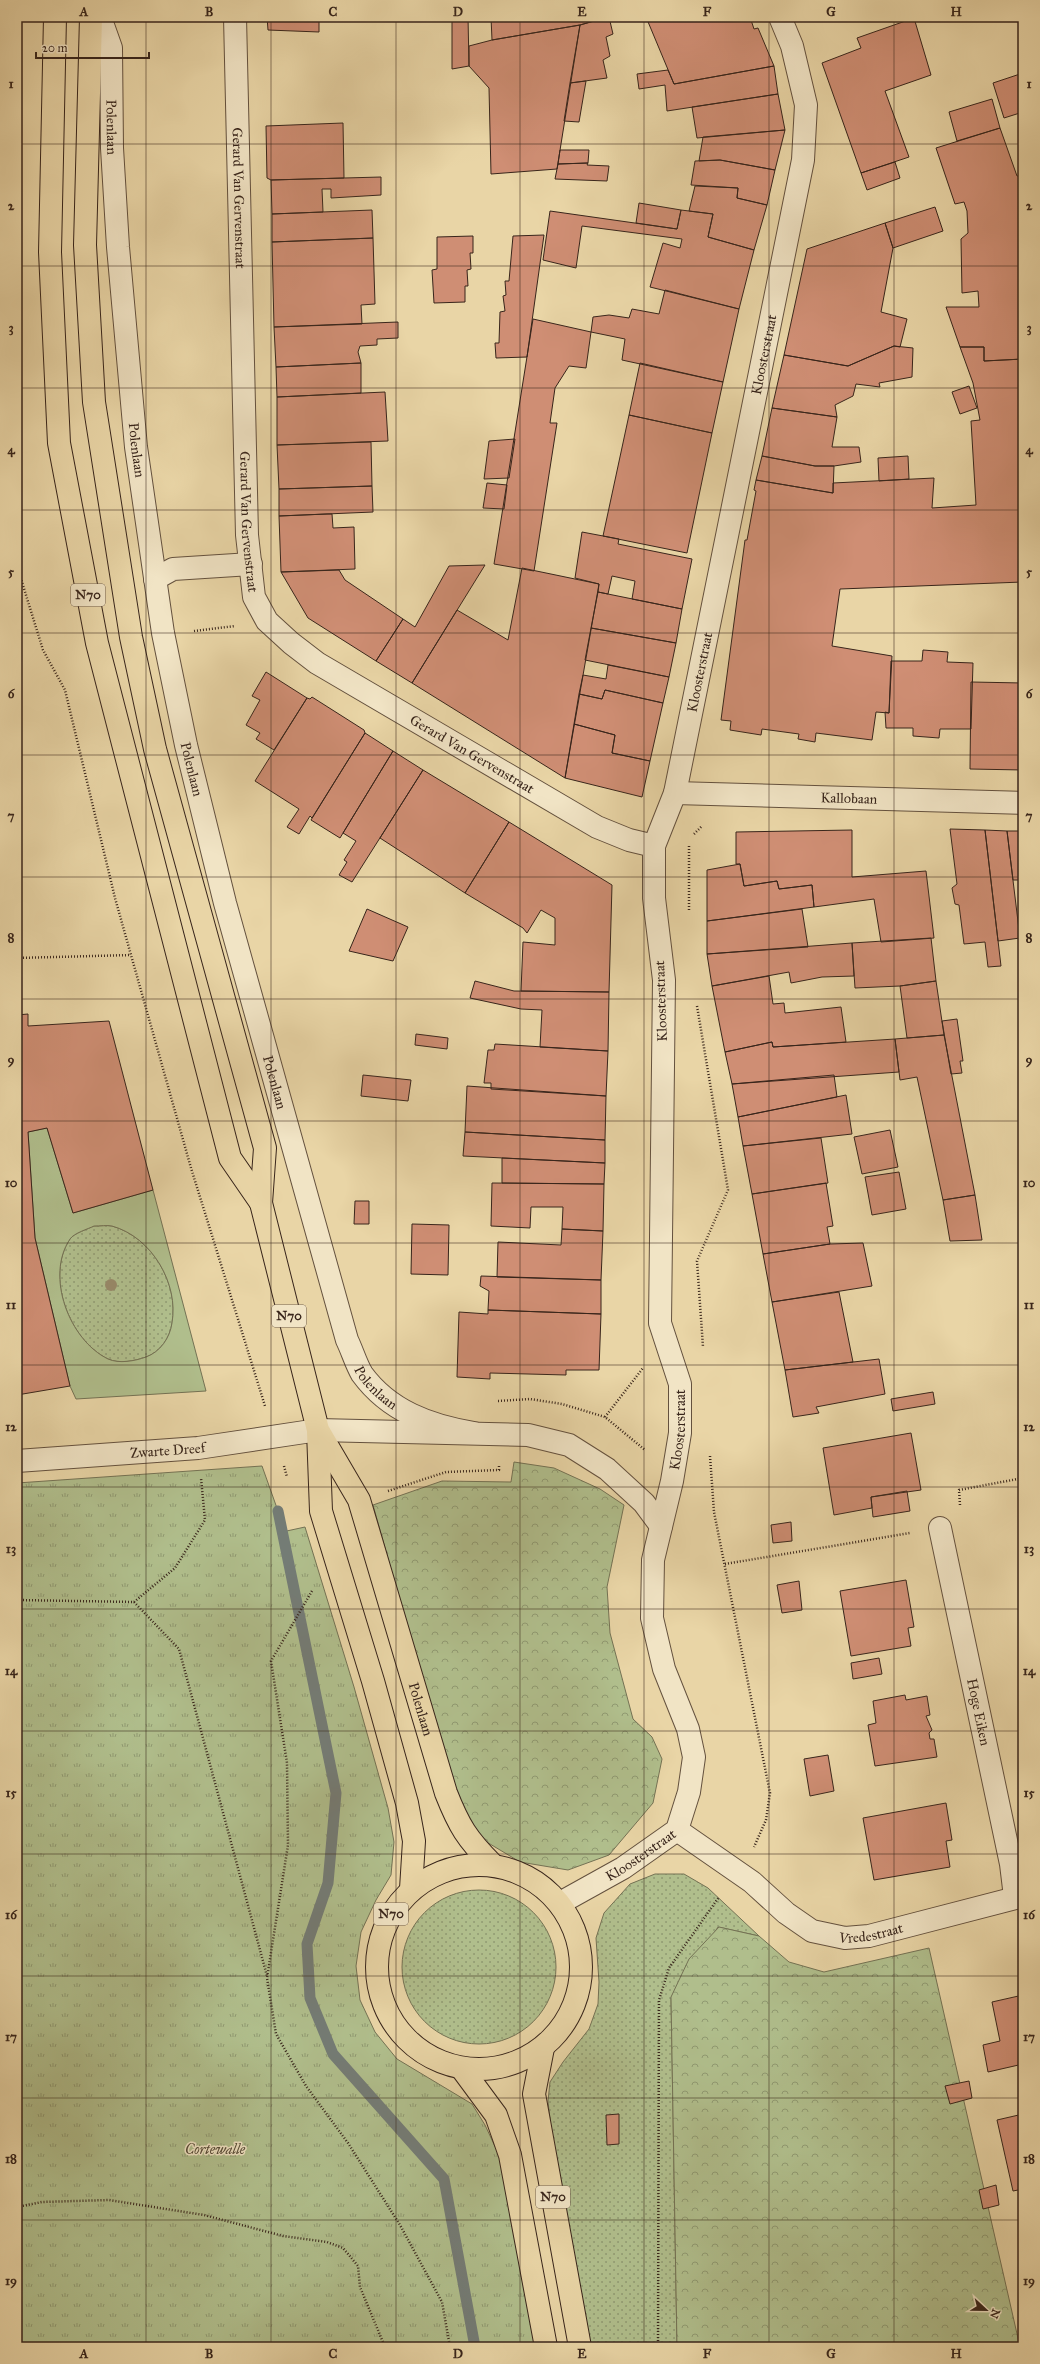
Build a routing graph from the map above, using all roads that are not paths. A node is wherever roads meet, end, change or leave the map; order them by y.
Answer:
1 (55, 17) edge
2 (91, 17) edge
3 (100, 17) edge
4 (235, 17) edge
5 (780, 17) edge
6 (250, 564) junction
7 (155, 579) junction
8 (675, 793) junction
9 (1023, 803) edge
10 (654, 846) junction
11 (261, 1203) junction
12 (318, 1430) junction
13 (474, 1433) junction
14 (17, 1461) edge
15 (661, 1526) junction
16 (940, 1528) road end
17 (676, 1830) junction
18 (492, 1864) junction
19 (411, 1889) junction
20 (1019, 1896) edge
21 (560, 1903) junction
22 (543, 2048) junction
23 (462, 2069) junction
24 (546, 2347) edge
25 (580, 2347) edge

1 - 11 main road, Polenlaan / N70
2 - 11 main road, Polenlaan / N70
3 - 7 street, Polenlaan
4 - 6 street, Gerard Van Gervenstraat
5 - 8 street, Kloosterstraat
6 - 7 street
6 - 10 street, Gerard Van Gervenstraat
7 - 13 street, Polenlaan
8 - 9 street, Kallobaan
8 - 10 street, Kloosterstraat
10 - 15 street, Kloosterstraat
11 - 12 main road, Polenlaan / N70
12 - 13 street, Zwarte Dreef
12 - 14 street, Zwarte Dreef
12 - 18 main road, Polenlaan / N70
12 - 19 main road, N70
13 - 15 street
15 - 17 street, Kloosterstraat
16 - 20 street, Hoge Eiken
17 - 20 street, Vredestraat
17 - 21 street, Kloosterstraat
18 - 19 main road, N70
18 - 21 main road, N70
19 - 23 main road, N70
21 - 22 main road, N70
22 - 23 main road, N70
22 - 25 main road, N70
23 - 24 main road, N70

